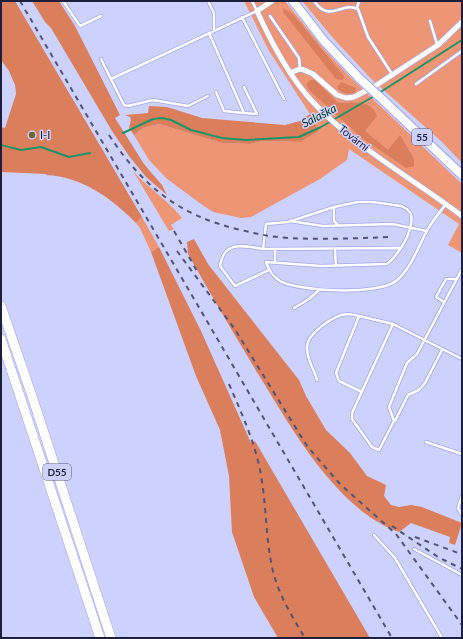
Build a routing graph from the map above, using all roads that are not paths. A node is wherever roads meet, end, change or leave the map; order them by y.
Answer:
1 (63, 1) edge
2 (252, 1) edge
3 (272, 1) edge
4 (293, 1) edge
5 (314, 1) edge
6 (358, 1) edge
7 (210, 2) edge
8 (358, 8) junction
9 (256, 11) junction
10 (101, 16) dead end
11 (270, 16) dead end
12 (242, 17) junction
13 (430, 22) dead end
14 (462, 22) edge
15 (214, 31) junction
16 (209, 33) junction
17 (438, 45) junction
18 (462, 51) edge
19 (101, 59) dead end
20 (300, 69) junction
21 (290, 73) junction
22 (392, 74) junction
23 (111, 79) junction
24 (416, 84) dead end
25 (244, 87) dead end
26 (216, 92) dead end
27 (208, 96) dead end
28 (284, 99) dead end
29 (244, 113) junction
30 (462, 175) edge
31 (446, 204) junction
32 (334, 207) junction
33 (462, 216) edge
34 (290, 221) junction
35 (338, 226) junction
36 (410, 227) junction
37 (427, 231) junction
38 (335, 248) junction
39 (400, 248) junction
40 (263, 249) junction
41 (276, 249) junction
42 (275, 263) junction
43 (336, 266) junction
44 (462, 269) edge
45 (269, 270) junction
46 (456, 279) junction
47 (319, 290) junction
48 (444, 302) junction
49 (1, 306) edge
50 (294, 308) dead end
51 (359, 316) junction
52 (393, 324) junction
53 (1, 338) edge
54 (426, 339) junction
55 (442, 350) junction
56 (462, 359) edge
57 (317, 380) dead end
58 (362, 392) junction
59 (394, 421) junction
60 (426, 442) dead end
61 (462, 454) edge
62 (462, 496) edge
63 (462, 515) edge
64 (374, 535) dead end
65 (414, 549) dead end
66 (462, 575) edge
67 (100, 638) edge
68 (111, 638) edge
69 (442, 638) edge

1 - 10 lane
2 - 9 lane
3 - 9 street
4 - 30 main road, 55, bridge
5 - 8 lane
6 - 8 lane
7 - 15 lane
8 - 22 lane
9 - 12 lane
9 - 21 street, Tovární
11 - 20 lane
12 - 15 lane
12 - 28 lane
13 - 17 lane
14 - 17 street
15 - 16 lane
16 - 23 lane
16 - 29 lane
17 - 22 street
18 - 24 lane
19 - 23 lane
20 - 21 street
20 - 22 street
21 - 31 street, Tovární
23 - 27 lane
25 - 29 lane
26 - 29 lane
31 - 33 street, Tovární
31 - 37 lane
32 - 34 lane
32 - 35 lane
32 - 36 lane
34 - 35 lane
34 - 40 lane
35 - 36 lane
36 - 37 lane
36 - 39 lane
37 - 47 lane
38 - 39 lane
38 - 41 lane
38 - 43 lane
39 - 43 lane
40 - 41 lane
40 - 45 lane
41 - 42 lane
42 - 43 lane
42 - 45 lane
44 - 46 lane
45 - 47 lane
46 - 48 lane
46 - 48 lane
47 - 50 lane
48 - 54 lane
49 - 68 highway, D55
51 - 52 lane
51 - 57 lane
51 - 58 lane
52 - 54 lane
52 - 58 lane
53 - 67 highway, D55
54 - 55 lane
54 - 59 lane
55 - 56 lane
55 - 59 lane
58 - 59 lane
60 - 61 lane
62 - 63 lane
64 - 69 lane
65 - 66 lane

